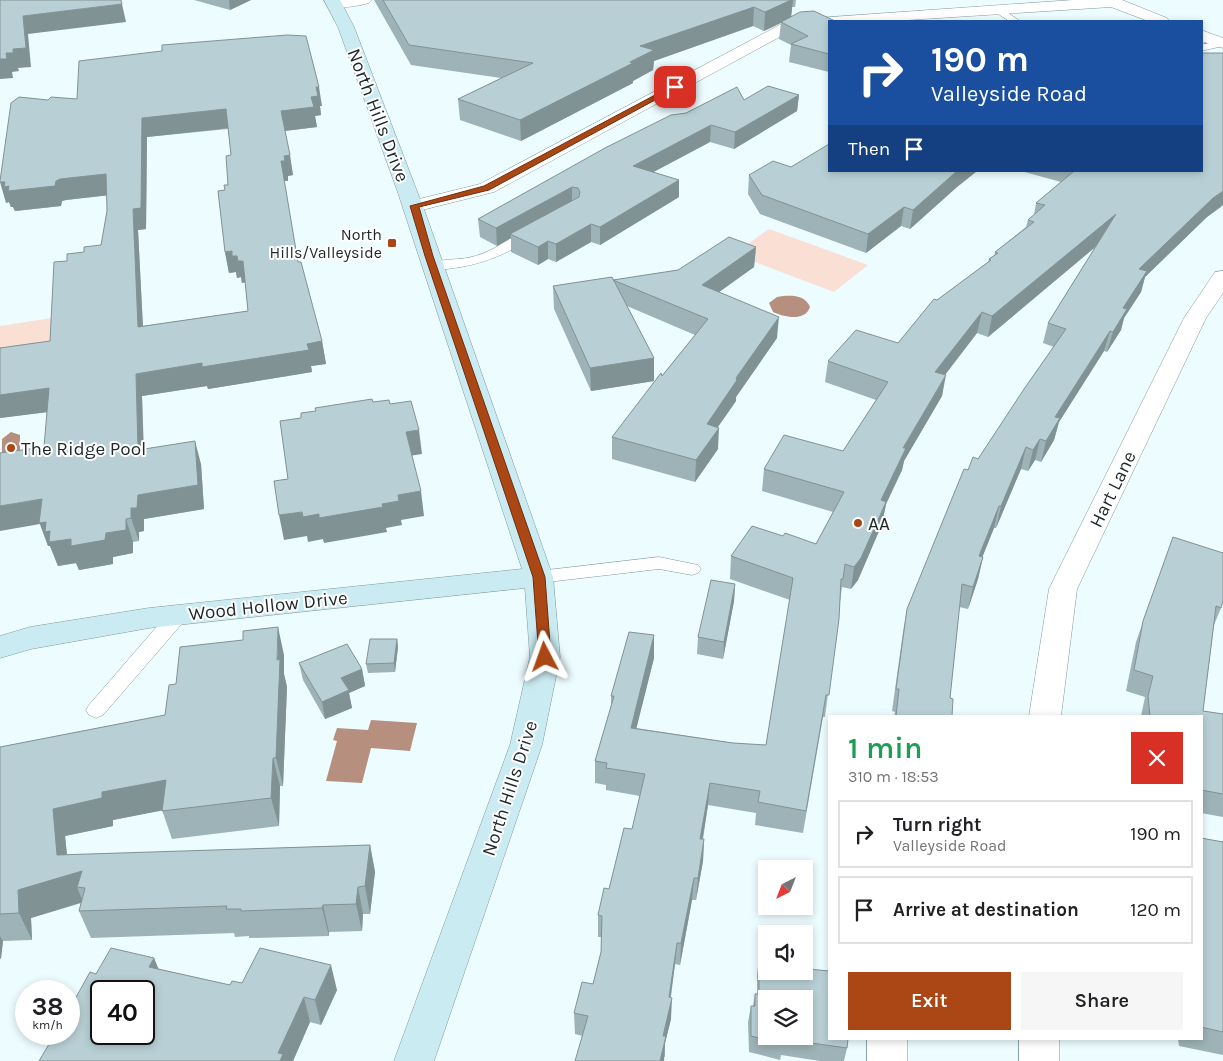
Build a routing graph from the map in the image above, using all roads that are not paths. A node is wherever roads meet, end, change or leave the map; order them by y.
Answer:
1 (364, 0) edge
2 (1110, 1) edge
3 (334, 2) edge
4 (998, 10) junction
5 (842, 20) edge
6 (1013, 20) edge
7 (1159, 20) edge
8 (828, 21) edge
9 (1203, 36) edge
10 (1223, 43) edge
11 (1203, 48) edge
12 (414, 206) junction
13 (540, 229) edge
14 (432, 266) junction
15 (1223, 277) edge
16 (692, 569) dead end
17 (539, 577) junction
18 (179, 614) junction
19 (0, 647) edge
20 (96, 710) dead end
21 (1045, 715) edge
22 (887, 1040) edge
23 (1039, 1040) edge
24 (414, 1061) edge
25 (887, 1061) edge
26 (1039, 1061) edge

1 - 3 street
2 - 4 street
2 - 7 street
3 - 12 street, North Hills Drive
4 - 5 street
4 - 6 lane
8 - 12 street
9 - 10 street
10 - 11 lane
12 - 14 street, North Hills Drive
13 - 14 lane
14 - 17 street, North Hills Drive
15 - 21 street, Hart Lane
16 - 17 lane
17 - 18 street, Wood Hollow Drive
17 - 24 street, North Hills Drive
18 - 19 street, Wood Hollow Drive
18 - 20 lane
22 - 25 street
23 - 26 street

